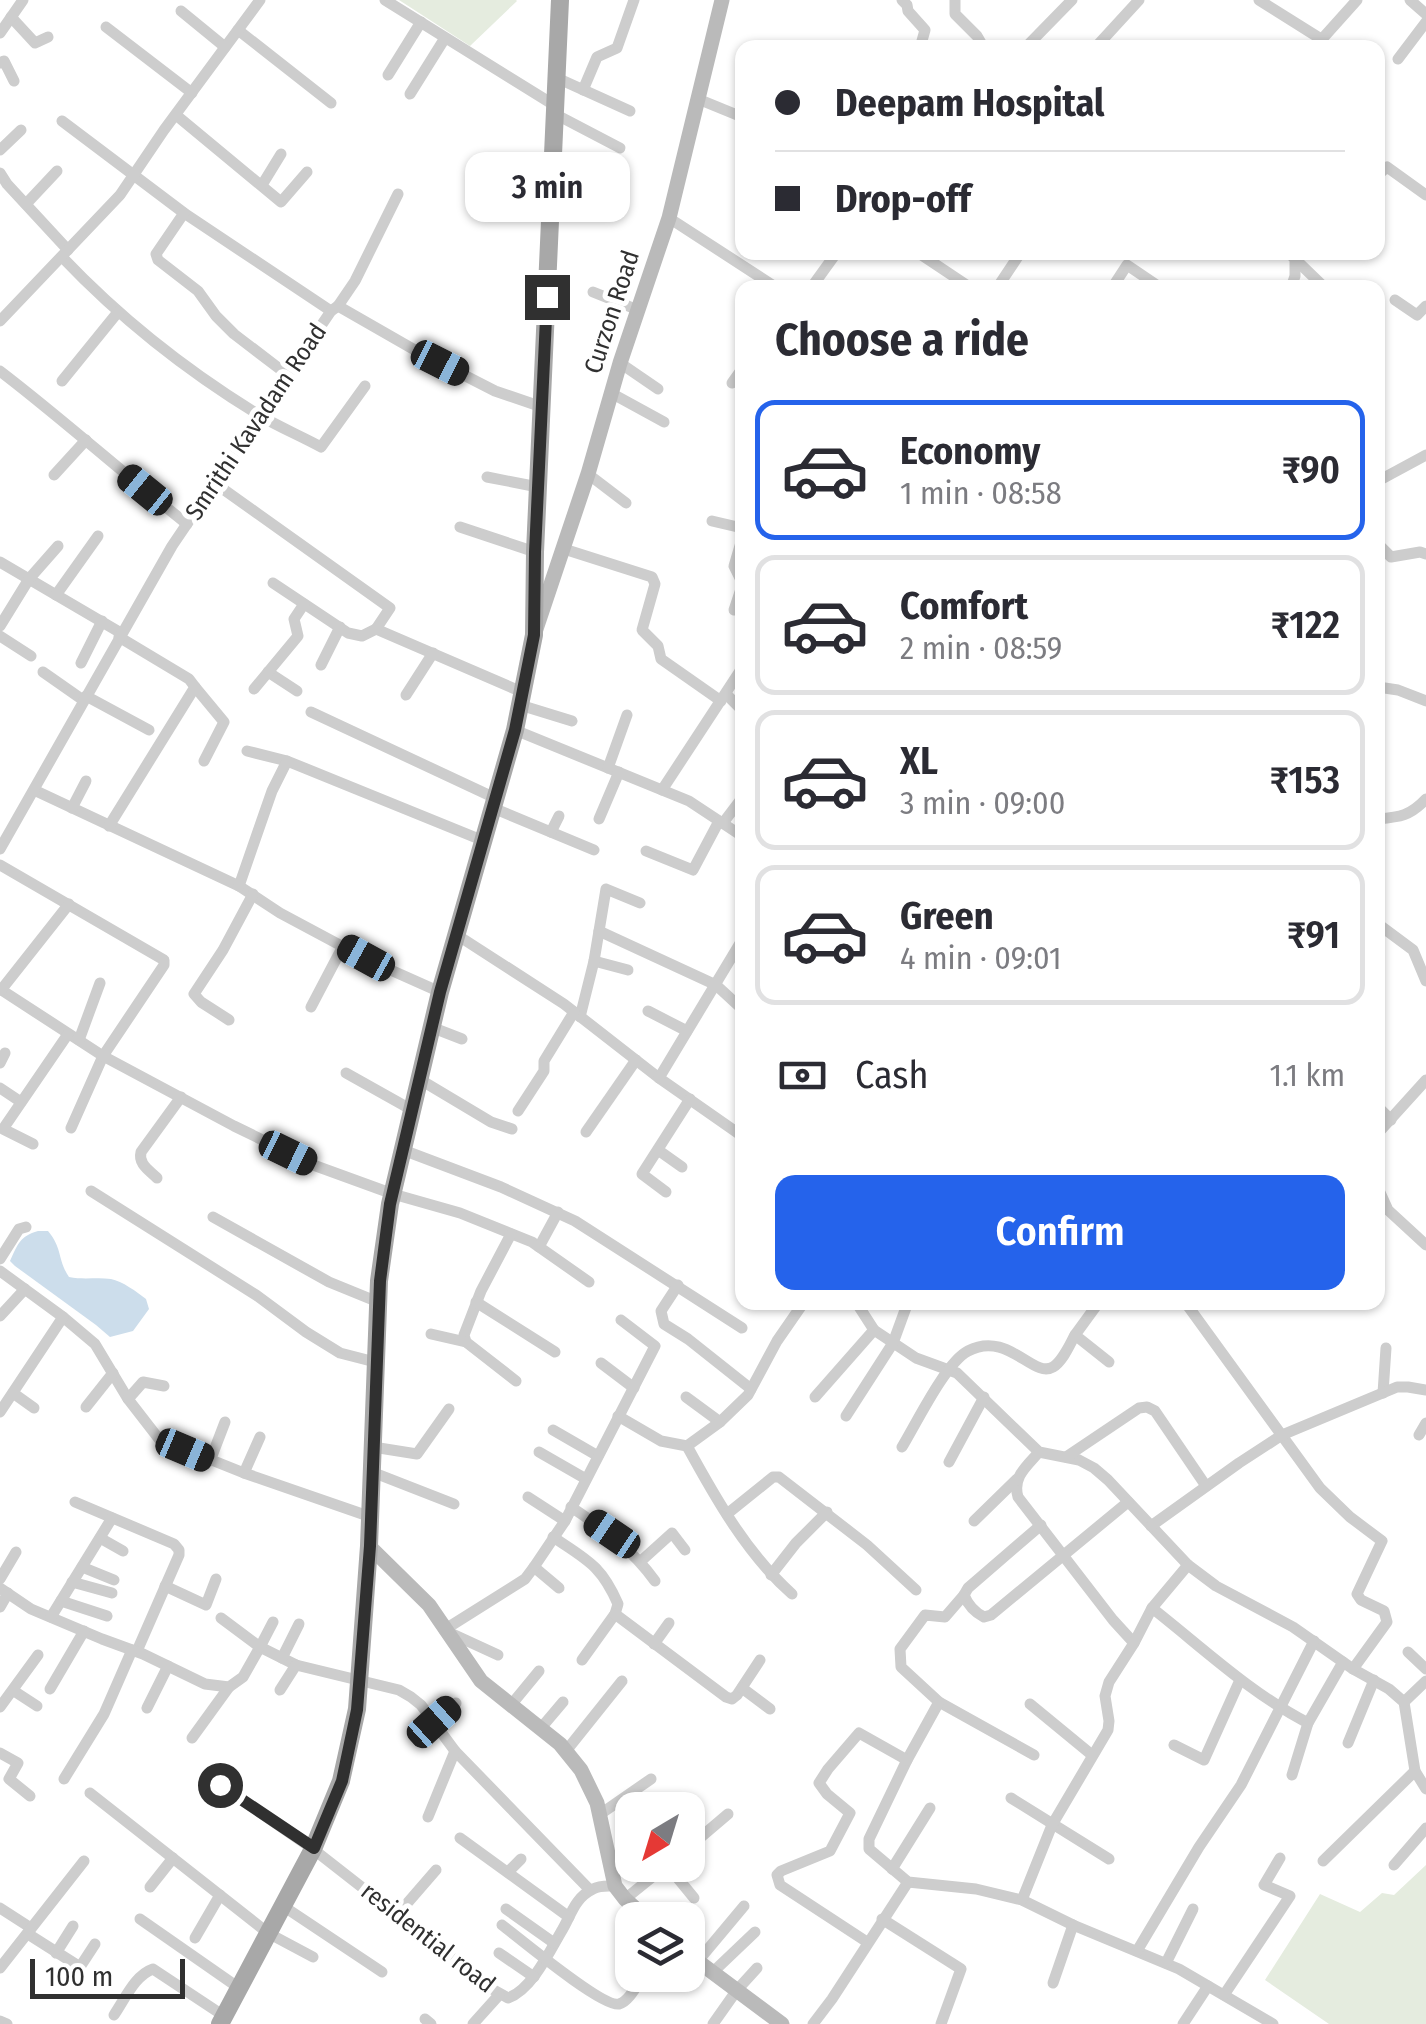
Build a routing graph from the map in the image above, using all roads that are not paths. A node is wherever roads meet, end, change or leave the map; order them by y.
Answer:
1 (23, 0) edge
2 (260, 0) edge
3 (385, 0) edge
4 (560, 0) edge
5 (634, 0) edge
6 (722, 0) edge
7 (902, 0) edge
8 (956, 0) edge
9 (1072, 0) edge
10 (1138, 0) edge
11 (1356, 0) edge
12 (1410, 0) edge
13 (1265, 2) edge
14 (181, 10) dead end
15 (1426, 14) edge
16 (11, 17) junction
17 (421, 22) junction
18 (1426, 22) edge
19 (106, 28) dead end
20 (238, 30) junction
21 (0, 33) edge
22 (48, 37) dead end
23 (446, 38) junction
24 (922, 40) edge
25 (979, 40) edge
26 (1033, 40) edge
27 (1102, 40) edge
28 (1313, 40) edge
29 (1320, 40) edge
30 (225, 47) junction
31 (1398, 58) dead end
32 (0, 64) edge
33 (388, 75) dead end
34 (557, 78) junction
35 (14, 81) dead end
36 (583, 90) junction
37 (192, 93) junction
38 (410, 94) dead end
39 (698, 99) junction
40 (331, 103) dead end
41 (554, 110) junction
42 (630, 111) dead end
43 (735, 114) edge
44 (176, 115) junction
45 (62, 122) dead end
46 (21, 130) dead end
47 (620, 148) dead end
48 (0, 150) edge
49 (281, 154) dead end
50 (1385, 169) edge
51 (57, 170) dead end
52 (306, 172) dead end
53 (0, 173) edge
54 (135, 174) junction
55 (262, 185) junction
56 (398, 194) dead end
57 (1426, 194) edge
58 (26, 204) junction
59 (184, 213) junction
60 (669, 218) junction
61 (65, 253) junction
62 (929, 260) edge
63 (1296, 260) edge
64 (765, 280) edge
65 (958, 280) edge
66 (1117, 280) edge
67 (1149, 280) edge
68 (1317, 280) edge
69 (593, 292) dead end
70 (1395, 300) dead end
71 (1426, 306) edge
72 (335, 309) junction
73 (638, 310) junction
74 (118, 312) junction
75 (0, 321) edge
76 (620, 363) junction
77 (0, 372) edge
78 (289, 376) junction
79 (735, 379) edge
80 (62, 380) dead end
81 (732, 383) dead end
82 (364, 386) dead end
83 (658, 389) dead end
84 (611, 393) junction
85 (542, 407) junction
86 (261, 416) junction
87 (664, 422) dead end
88 (86, 440) junction
89 (1423, 462) edge
90 (54, 474) dead end
91 (588, 474) junction
92 (487, 477) dead end
93 (1385, 478) edge
94 (216, 484) junction
95 (538, 488) junction
96 (626, 503) dead end
97 (712, 521) dead end
98 (187, 524) junction
99 (735, 526) edge
100 (460, 527) dead end
101 (98, 536) dead end
102 (58, 546) dead end
103 (564, 549) junction
104 (1385, 550) edge
105 (535, 552) junction
106 (1426, 554) edge
107 (0, 562) edge
108 (29, 579) junction
109 (273, 583) dead end
110 (56, 595) junction
111 (304, 604) junction
112 (735, 607) edge
113 (734, 610) dead end
114 (102, 622) junction
115 (0, 626) edge
116 (340, 627) junction
117 (376, 628) junction
118 (120, 634) junction
119 (534, 635) junction
120 (0, 636) edge
121 (434, 653) junction
122 (31, 656) dead end
123 (81, 663) dead end
124 (322, 665) dead end
125 (43, 672) dead end
126 (268, 672) junction
127 (735, 680) edge
128 (195, 687) junction
129 (1385, 688) edge
130 (254, 689) dead end
131 (297, 691) dead end
132 (406, 695) dead end
133 (84, 698) junction
134 (724, 698) junction
135 (521, 699) junction
136 (1426, 701) edge
137 (735, 705) edge
138 (311, 712) dead end
139 (627, 715) dead end
140 (572, 722) dead end
141 (148, 730) dead end
142 (515, 730) junction
143 (247, 751) dead end
144 (204, 761) dead end
145 (286, 761) junction
146 (614, 770) junction
147 (86, 780) dead end
148 (34, 790) junction
149 (662, 790) junction
150 (1426, 799) edge
151 (494, 803) junction
152 (735, 806) edge
153 (72, 808) junction
154 (558, 816) dead end
155 (1385, 818) edge
156 (599, 819) dead end
157 (721, 822) junction
158 (110, 826) junction
159 (735, 831) edge
160 (552, 832) junction
161 (484, 842) junction
162 (1, 845) edge
163 (594, 850) dead end
164 (646, 851) dead end
165 (0, 865) edge
166 (239, 886) junction
167 (253, 894) junction
168 (68, 904) junction
169 (640, 904) dead end
170 (600, 931) junction
171 (1385, 932) edge
172 (457, 935) junction
173 (343, 946) junction
174 (594, 961) junction
175 (735, 965) edge
176 (628, 970) dead end
177 (1426, 981) edge
178 (100, 983) dead end
179 (716, 985) junction
180 (0, 989) edge
181 (440, 992) junction
182 (735, 1002) edge
183 (310, 1007) dead end
184 (648, 1011) dead end
185 (577, 1015) junction
186 (229, 1020) dead end
187 (432, 1027) junction
188 (687, 1031) junction
189 (73, 1037) junction
190 (462, 1039) dead end
191 (102, 1056) junction
192 (636, 1060) junction
193 (346, 1073) dead end
194 (419, 1078) junction
195 (660, 1078) junction
196 (1426, 1080) edge
197 (0, 1088) edge
198 (182, 1097) junction
199 (690, 1099) junction
200 (21, 1102) junction
201 (412, 1110) junction
202 (518, 1112) dead end
203 (1385, 1115) edge
204 (1390, 1120) junction
205 (1385, 1126) edge
206 (72, 1128) dead end
207 (512, 1128) dead end
208 (735, 1131) edge
209 (586, 1132) dead end
210 (33, 1144) dead end
211 (403, 1150) junction
212 (658, 1150) junction
213 (682, 1167) dead end
214 (157, 1178) dead end
215 (90, 1192) dead end
216 (666, 1192) dead end
217 (393, 1194) junction
218 (1385, 1203) edge
219 (558, 1212) junction
220 (213, 1217) dead end
221 (26, 1227) dead end
222 (511, 1234) junction
223 (1426, 1245) edge
224 (538, 1247) junction
225 (0, 1258) edge
226 (1, 1274) edge
227 (590, 1282) dead end
228 (678, 1285) junction
229 (25, 1289) junction
230 (378, 1302) junction
231 (476, 1302) junction
232 (798, 1310) edge
233 (861, 1310) edge
234 (905, 1310) edge
235 (1093, 1310) edge
236 (1192, 1310) edge
237 (0, 1316) edge
238 (63, 1317) junction
239 (622, 1320) dead end
240 (664, 1324) junction
241 (742, 1328) dead end
242 (874, 1330) junction
243 (431, 1334) dead end
244 (1076, 1335) junction
245 (466, 1342) junction
246 (893, 1343) junction
247 (656, 1346) junction
248 (1386, 1348) dead end
249 (555, 1352) dead end
250 (375, 1362) junction
251 (1109, 1362) dead end
252 (600, 1363) dead end
253 (948, 1370) junction
254 (113, 1373) junction
255 (516, 1380) dead end
256 (164, 1386) dead end
257 (634, 1388) junction
258 (751, 1389) junction
259 (1426, 1390) edge
260 (12, 1393) junction
261 (1382, 1393) junction
262 (686, 1397) dead end
263 (815, 1397) dead end
264 (984, 1398) junction
265 (128, 1399) junction
266 (86, 1406) dead end
267 (34, 1408) dead end
268 (448, 1410) dead end
269 (0, 1412) edge
270 (618, 1416) junction
271 (846, 1416) dead end
272 (225, 1422) dead end
273 (720, 1422) junction
274 (553, 1430) dead end
275 (1282, 1436) junction
276 (260, 1438) dead end
277 (687, 1446) junction
278 (373, 1447) junction
279 (902, 1447) dead end
280 (539, 1452) dead end
281 (1039, 1452) junction
282 (598, 1456) junction
283 (1066, 1457) junction
284 (210, 1461) junction
285 (949, 1462) dead end
286 (372, 1472) junction
287 (244, 1474) junction
288 (1017, 1479) junction
289 (586, 1480) junction
290 (1206, 1486) junction
291 (528, 1497) dead end
292 (75, 1502) dead end
293 (1128, 1502) junction
294 (454, 1504) dead end
295 (572, 1508) junction
296 (826, 1512) junction
297 (727, 1514) junction
298 (371, 1517) junction
299 (112, 1518) junction
300 (564, 1521) junction
301 (974, 1521) dead end
302 (1041, 1525) junction
303 (1150, 1526) junction
304 (554, 1537) junction
305 (100, 1538) junction
306 (370, 1546) junction
307 (685, 1550) dead end
308 (123, 1551) dead end
309 (16, 1552) dead end
310 (1064, 1554) junction
311 (641, 1561) junction
312 (1188, 1565) junction
313 (82, 1566) junction
314 (534, 1567) junction
315 (771, 1575) junction
316 (0, 1578) edge
317 (216, 1579) dead end
318 (655, 1581) dead end
319 (72, 1582) junction
320 (165, 1586) junction
321 (558, 1588) dead end
322 (916, 1590) dead end
323 (4, 1591) edge
324 (792, 1594) dead end
325 (964, 1595) junction
326 (61, 1601) junction
327 (0, 1607) edge
328 (1152, 1608) junction
329 (614, 1614) junction
330 (107, 1616) dead end
331 (51, 1617) junction
332 (222, 1618) dead end
333 (273, 1622) dead end
334 (669, 1623) dead end
335 (300, 1624) dead end
336 (444, 1630) junction
337 (84, 1631) junction
338 (1314, 1641) junction
339 (1134, 1643) junction
340 (654, 1644) junction
341 (260, 1647) junction
342 (135, 1650) junction
343 (1408, 1652) dead end
344 (38, 1655) dead end
345 (498, 1656) dead end
346 (282, 1658) junction
347 (582, 1660) dead end
348 (760, 1660) dead end
349 (296, 1665) junction
350 (1348, 1665) junction
351 (168, 1666) junction
352 (1426, 1670) edge
353 (539, 1671) dead end
354 (358, 1680) junction
355 (1240, 1680) junction
356 (1374, 1680) junction
357 (622, 1681) dead end
358 (1426, 1681) edge
359 (228, 1687) junction
360 (742, 1688) junction
361 (50, 1689) dead end
362 (280, 1690) dead end
363 (14, 1691) junction
364 (563, 1702) dead end
365 (939, 1702) junction
366 (1404, 1702) junction
367 (456, 1703) dead end
368 (1030, 1704) dead end
369 (511, 1705) junction
370 (37, 1706) dead end
371 (0, 1708) edge
372 (147, 1708) dead end
373 (1279, 1708) junction
374 (770, 1709) dead end
375 (434, 1722) junction
376 (1308, 1723) junction
377 (540, 1728) junction
378 (192, 1738) dead end
379 (1348, 1743) dead end
380 (1174, 1744) dead end
381 (456, 1751) junction
382 (566, 1751) junction
383 (0, 1753) edge
384 (1034, 1754) dead end
385 (1092, 1755) junction
386 (907, 1760) junction
387 (1415, 1770) junction
388 (1292, 1775) dead end
389 (64, 1778) dead end
390 (652, 1779) dead end
391 (220, 1785) dead end
392 (1426, 1788) edge
393 (90, 1793) dead end
394 (30, 1796) dead end
395 (1011, 1798) dead end
396 (930, 1808) dead end
397 (599, 1814) junction
398 (728, 1814) dead end
399 (428, 1817) dead end
400 (1052, 1825) junction
401 (1426, 1828) edge
402 (705, 1834) edge
403 (460, 1838) dead end
404 (314, 1848) junction
405 (173, 1858) junction
406 (1280, 1858) dead end
407 (521, 1859) dead end
408 (1109, 1859) dead end
409 (1323, 1861) dead end
410 (84, 1862) dead end
411 (1394, 1865) dead end
412 (892, 1869) junction
413 (436, 1870) dead end
414 (508, 1872) junction
415 (637, 1882) edge
416 (681, 1882) edge
417 (908, 1882) junction
418 (150, 1887) dead end
419 (590, 1890) junction
420 (620, 1892) junction
421 (220, 1895) junction
422 (694, 1898) dead end
423 (1022, 1900) junction
424 (630, 1902) edge
425 (283, 1906) junction
426 (744, 1906) dead end
427 (0, 1908) edge
428 (506, 1910) dead end
429 (1193, 1910) dead end
430 (397, 1914) junction
431 (569, 1917) junction
432 (140, 1918) dead end
433 (882, 1919) junction
434 (502, 1925) dead end
435 (1074, 1925) junction
436 (73, 1926) dead end
437 (29, 1931) junction
438 (755, 1932) dead end
439 (268, 1933) junction
440 (195, 1938) dead end
441 (867, 1942) junction
442 (554, 1943) junction
443 (96, 1944) dead end
444 (705, 1946) edge
445 (1137, 1951) junction
446 (499, 1952) dead end
447 (56, 1953) junction
448 (313, 1957) dead end
449 (544, 1958) junction
450 (1166, 1963) junction
451 (705, 1966) edge
452 (0, 1968) edge
453 (758, 1968) dead end
454 (382, 1972) dead end
455 (713, 1972) junction
456 (534, 1977) junction
457 (1053, 1983) dead end
458 (1208, 1986) junction
459 (239, 1988) junction
460 (737, 1990) junction
461 (631, 1992) edge
462 (500, 1995) junction
463 (1224, 1995) junction
464 (114, 2016) dead end
465 (222, 2020) edge
466 (1270, 2023) edge
467 (473, 2024) edge
468 (713, 2024) edge
469 (782, 2024) edge
470 (813, 2024) edge
471 (942, 2024) edge
472 (1184, 2024) edge

1 - 16 street
2 - 20 street
3 - 17 street
4 - 34 main road
5 - 36 street
6 - 39 main road, Curzon Road
7 - 24 street
8 - 25 street
9 - 26 street
10 - 27 street
11 - 29 street
12 - 15 street
13 - 28 street
14 - 30 street
16 - 21 street
16 - 22 street
17 - 23 street
17 - 33 street
18 - 31 street
19 - 37 street
20 - 30 street
20 - 40 street
23 - 38 street
23 - 41 street
30 - 37 street
32 - 35 street
34 - 36 street
34 - 41 main road
36 - 42 street
37 - 44 street
39 - 43 street
39 - 60 main road, Curzon Road
41 - 47 street
41 - 85 main road
44 - 54 street
44 - 55 street
45 - 54 street
46 - 48 street
49 - 55 street
50 - 57 street
51 - 58 street
52 - 55 street
53 - 58 street
54 - 59 street
54 - 61 street
56 - 72 street
58 - 61 street
59 - 72 street
59 - 78 street
60 - 64 street
60 - 73 main road, Curzon Road
61 - 74 street
61 - 75 street
62 - 65 street
63 - 68 street
66 - 67 street
69 - 73 street
70 - 71 street
72 - 78 street, Smrithi Kavadam Road
72 - 85 street, Smrithi Kavadam Road
73 - 76 main road, Curzon Road
74 - 80 street
74 - 86 street
76 - 83 street
76 - 84 main road, Curzon Road
77 - 88 street
78 - 86 street, Smrithi Kavadam Road
79 - 81 street
82 - 86 street
84 - 87 street
84 - 91 main road, Curzon Road
85 - 95 main road
86 - 94 street, Smrithi Kavadam Road
88 - 90 street
88 - 98 street
89 - 93 street
91 - 96 street
91 - 103 main road, Curzon Road
92 - 95 street
94 - 98 street, Smrithi Kavadam Road
94 - 117 street
95 - 105 main road
97 - 99 street
98 - 118 street, Smrithi Kavadam Road
100 - 105 street
101 - 110 street
102 - 108 street
103 - 119 main road, Curzon Road
103 - 134 street
104 - 106 street
105 - 119 main road
107 - 108 street
108 - 110 street
108 - 115 street
109 - 111 street
110 - 114 street
111 - 116 street
111 - 126 street
112 - 113 street
114 - 118 street
114 - 123 street
116 - 117 street
116 - 124 street
117 - 121 street
118 - 128 street
118 - 133 street, Smrithi Kavadam Road
119 - 135 main road
120 - 122 street
121 - 132 street
121 - 135 street
125 - 133 street
126 - 130 street
126 - 131 street
127 - 134 street
128 - 144 street
128 - 158 street
129 - 136 street
133 - 141 street
133 - 148 street, Smrithi Kavadam Road
134 - 137 street
134 - 149 street
135 - 140 street
135 - 142 main road
138 - 151 street
139 - 146 street
142 - 146 street
142 - 151 main road
143 - 145 street
145 - 161 street
145 - 166 street
146 - 149 street
146 - 156 street
147 - 153 street
148 - 153 street
148 - 162 street, Smrithi Kavadam Road
149 - 157 street
150 - 155 street
151 - 160 street
151 - 161 main road
152 - 157 street
153 - 158 street
154 - 160 street
157 - 159 street
157 - 164 street
158 - 166 street
160 - 163 street
161 - 172 main road
165 - 168 street
166 - 167 street
167 - 173 street
167 - 186 street
168 - 180 street
168 - 191 street
169 - 170 street
170 - 174 street
170 - 179 street
171 - 177 street
172 - 181 main road
172 - 185 street
173 - 181 street
173 - 183 street
174 - 176 street
174 - 185 street
175 - 179 street
178 - 189 street
179 - 182 street
179 - 188 street
180 - 189 street
181 - 187 main road
184 - 188 street
185 - 192 street
185 - 202 street
187 - 190 street
187 - 194 main road
188 - 195 street
189 - 191 street
189 - 200 street
191 - 198 street
191 - 206 street
192 - 195 street
192 - 209 street
193 - 201 street
194 - 201 main road
194 - 207 street
195 - 199 street
196 - 204 street
197 - 200 street
198 - 214 street
198 - 217 street
199 - 208 street
199 - 212 street
200 - 210 street
201 - 211 main road
203 - 204 street
204 - 205 street
211 - 217 main road
211 - 219 street
212 - 213 street
212 - 216 street
215 - 250 street
217 - 222 street
217 - 230 main road
218 - 223 street
219 - 224 street
219 - 228 street
220 - 230 street
221 - 225 street
222 - 224 street
222 - 231 street
224 - 227 street
226 - 229 street
228 - 240 street
228 - 241 street
229 - 237 street
229 - 238 street
230 - 250 main road
231 - 245 street
231 - 249 street
232 - 258 street
233 - 242 street
234 - 246 street
235 - 244 street
236 - 275 street
238 - 254 street
238 - 260 street
239 - 247 street
240 - 247 street
240 - 258 street
242 - 246 street
242 - 263 street
243 - 245 street
244 - 251 street
244 - 253 street
245 - 255 street
246 - 253 street
246 - 271 street
247 - 257 street
248 - 261 street
250 - 278 main road
252 - 257 street
253 - 264 street
253 - 279 street
254 - 265 street
254 - 266 street
256 - 265 street
257 - 270 street
258 - 273 street
259 - 261 street
260 - 267 street
260 - 269 street
261 - 275 street
262 - 273 street
264 - 281 street
264 - 285 street
265 - 284 street
268 - 278 street
270 - 277 street
270 - 282 street
272 - 284 street
273 - 277 street
274 - 282 street
275 - 290 street
275 - 350 street
276 - 287 street
277 - 297 street
278 - 286 main road
280 - 289 street
281 - 283 street
281 - 288 street
282 - 289 street
283 - 290 street
283 - 293 street
284 - 287 street
286 - 294 street
286 - 298 main road
287 - 298 street
288 - 301 street
288 - 302 street
289 - 295 street
290 - 303 street
291 - 300 street
292 - 299 street
293 - 303 street
293 - 310 street
295 - 300 street
295 - 311 street
296 - 297 street
296 - 315 street
296 - 322 street
297 - 315 street
298 - 306 main road
299 - 305 street
299 - 320 street
300 - 304 street
302 - 310 street
302 - 325 street
303 - 312 street
304 - 314 street
304 - 329 street
305 - 308 street
305 - 313 street
306 - 336 main road
306 - 354 main road
307 - 311 street
309 - 316 street
310 - 325 street
310 - 339 street
311 - 318 street
312 - 328 street
312 - 338 street
313 - 319 street
313 - 319 street
314 - 321 street
314 - 336 street
315 - 324 street
317 - 320 street
319 - 326 street
320 - 342 street
323 - 327 street
323 - 331 street
325 - 365 street
326 - 330 street
326 - 331 street
328 - 339 street
328 - 355 street
329 - 340 street
329 - 347 street
331 - 337 street
332 - 341 street
333 - 341 street
334 - 340 street
335 - 346 street
336 - 345 street
336 - 369 main road
337 - 342 street
337 - 361 street
338 - 350 street
338 - 373 street
339 - 385 street
340 - 360 street
341 - 346 street
341 - 359 street
342 - 351 street
342 - 389 street
343 - 352 street
344 - 363 street
346 - 349 street
348 - 360 street
349 - 354 street
349 - 362 street
350 - 356 street
350 - 376 street
351 - 359 street
351 - 372 street
353 - 369 street
354 - 375 street
354 - 404 main road
355 - 373 street
355 - 380 street
356 - 366 street
356 - 379 street
357 - 382 street
358 - 366 street
359 - 378 street
360 - 374 street
363 - 370 street
363 - 371 street
364 - 377 street
365 - 384 street
365 - 386 street
366 - 387 street
367 - 375 street
368 - 385 street
369 - 377 main road
373 - 376 street
373 - 445 street
375 - 381 street
376 - 388 street
377 - 382 main road
381 - 399 street
381 - 419 street
382 - 397 main road
383 - 394 street
385 - 400 street
386 - 412 street
386 - 441 street
387 - 392 street
387 - 409 street
390 - 397 street
391 - 404 street, residential road
393 - 405 street
395 - 400 street
396 - 412 street
397 - 420 main road
398 - 402 street
400 - 408 street
400 - 423 street
401 - 411 street
403 - 414 street
404 - 425 main road
404 - 430 street, residential road
405 - 418 street
405 - 421 street
406 - 463 street
407 - 414 street
410 - 437 street
412 - 417 street
413 - 430 street
414 - 431 street
415 - 420 street
416 - 422 street
417 - 423 street
417 - 433 street
419 - 420 street
419 - 431 street, residential road
420 - 424 main road
421 - 439 street
421 - 440 street
423 - 435 street
425 - 439 main road
425 - 454 street
426 - 444 street
427 - 437 street
428 - 442 street
429 - 450 street
430 - 462 street, residential road
431 - 442 street, residential road
432 - 459 street
433 - 441 street
433 - 471 street
434 - 449 street
435 - 445 street
435 - 457 street
436 - 447 street
437 - 447 street
437 - 452 street
438 - 455 street
439 - 448 street
439 - 459 main road
441 - 470 street
442 - 449 street, residential road
443 - 447 street
445 - 450 street
446 - 456 street
449 - 456 street, residential road
449 - 461 street
450 - 458 street
451 - 455 main road
453 - 460 street
455 - 460 main road
456 - 462 street, residential road
458 - 463 street
458 - 472 street
459 - 465 main road
460 - 468 street
460 - 469 main road
462 - 467 street
463 - 466 street
464 - 465 street

